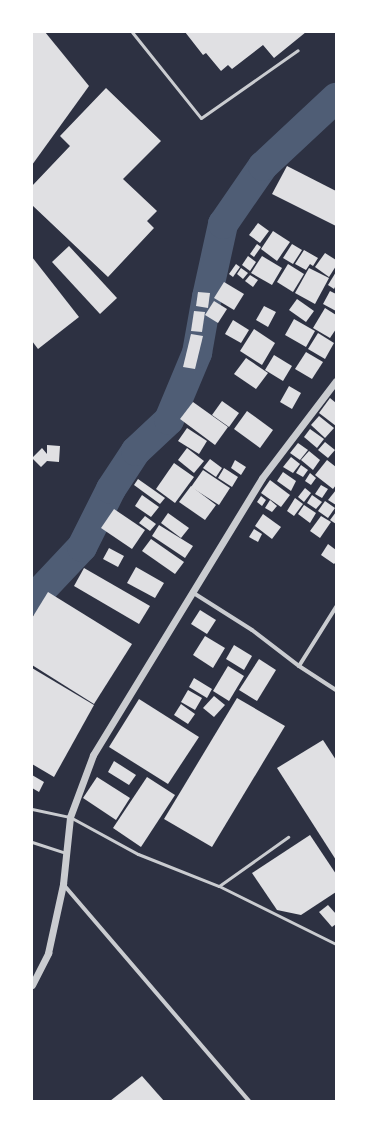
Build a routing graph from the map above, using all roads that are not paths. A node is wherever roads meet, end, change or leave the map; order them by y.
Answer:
1 (132, 32) edge
2 (298, 50) dead end
3 (336, 382) edge
4 (192, 592) junction
5 (336, 607) edge
6 (299, 666) junction
7 (336, 690) edge
8 (32, 809) edge
9 (70, 817) junction
10 (288, 837) dead end
11 (32, 842) edge
12 (66, 853) junction
13 (63, 884) junction
14 (219, 886) junction
15 (336, 944) edge
16 (32, 985) edge
17 (249, 1101) edge

1 - 2 lane
3 - 4 street
4 - 6 street
4 - 9 street
5 - 6 street
6 - 7 street
8 - 9 lane
9 - 12 street
9 - 14 lane
10 - 14 lane
11 - 12 lane
12 - 13 street
13 - 16 street
13 - 17 street
14 - 15 lane

